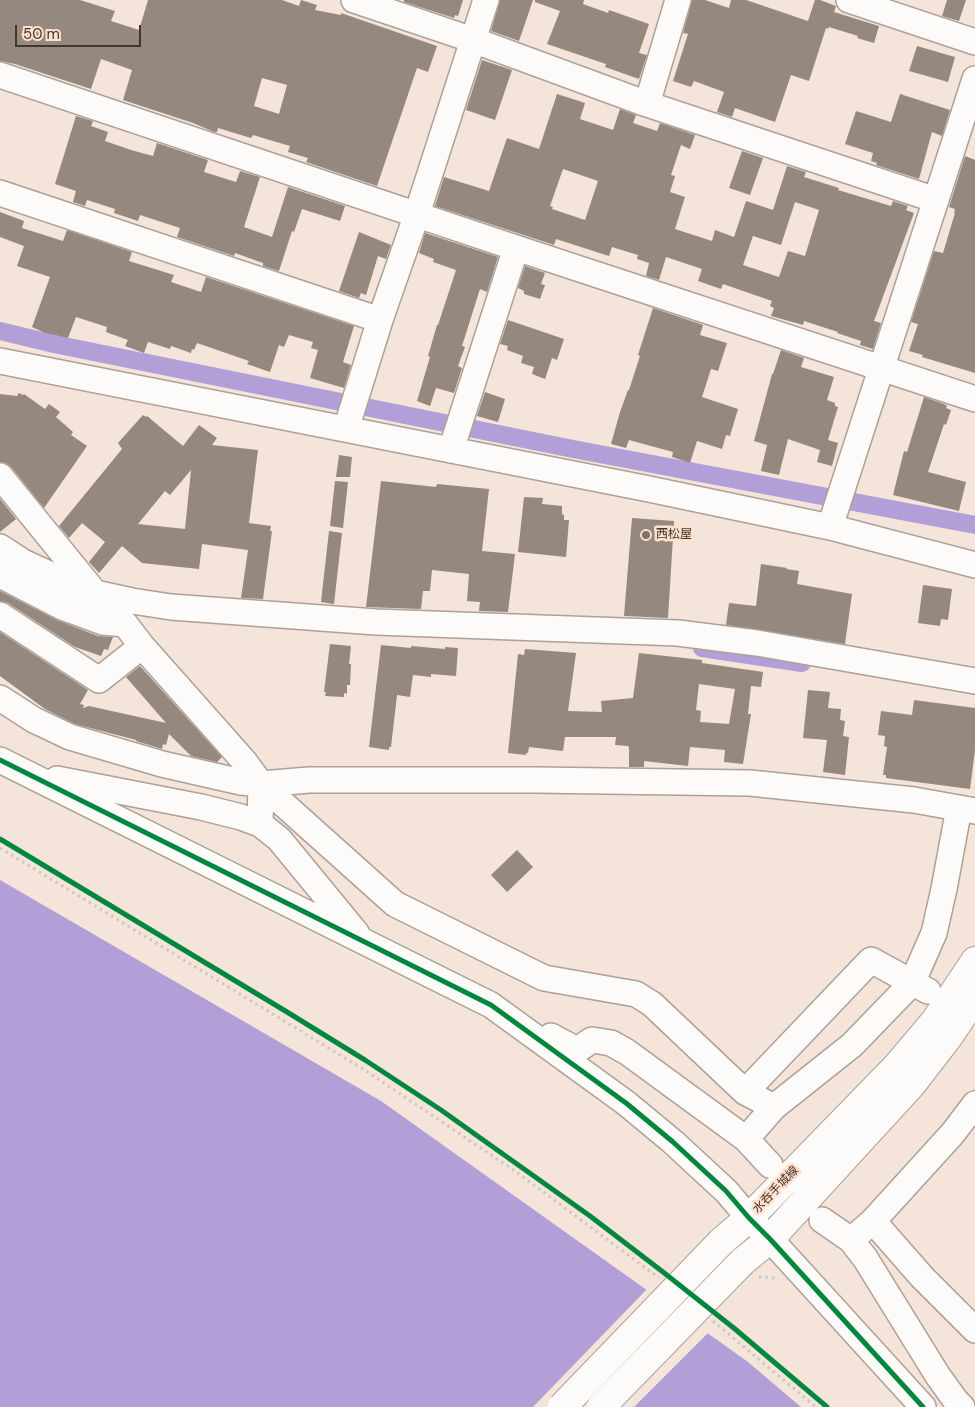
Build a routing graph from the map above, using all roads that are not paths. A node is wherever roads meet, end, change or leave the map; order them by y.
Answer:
1 (354, 0) edge
2 (486, 0) edge
3 (678, 0) edge
4 (849, 0) edge
5 (473, 40) junction
6 (975, 42) edge
7 (0, 75) edge
8 (975, 79) edge
9 (647, 104) junction
10 (0, 193) edge
11 (936, 200) junction
12 (417, 214) junction
13 (516, 248) junction
14 (380, 320) junction
15 (0, 360) edge
16 (882, 367) junction
17 (975, 399) edge
18 (346, 429) junction
19 (452, 450) junction
20 (0, 476) edge
21 (830, 527) junction
22 (0, 548) edge
23 (975, 565) edge
24 (0, 575) edge
25 (97, 595) junction
26 (0, 615) edge
27 (122, 620) junction
28 (142, 646) junction
29 (975, 681) edge
30 (0, 698) edge
31 (7, 764) edge
32 (261, 784) junction
33 (967, 809) edge
34 (260, 824) junction
35 (364, 942) junction
36 (975, 961) edge
37 (920, 987) junction
38 (975, 997) edge
39 (491, 1005) junction
40 (745, 1092) junction
41 (975, 1104) edge
42 (774, 1107) junction
43 (746, 1139) junction
44 (770, 1166) dead end
45 (748, 1218) junction
46 (822, 1220) dead end
47 (873, 1221) junction
48 (770, 1239) junction
49 (851, 1240) junction
50 (975, 1330) edge
51 (562, 1407) edge
52 (601, 1407) edge
53 (923, 1407) edge
54 (962, 1407) edge

1 - 5 street
2 - 5 street
3 - 9 street
4 - 6 street
5 - 9 street
5 - 12 street
7 - 12 street
8 - 11 street
9 - 11 street
10 - 14 street
11 - 16 street
12 - 13 street
12 - 14 street
13 - 16 street
13 - 19 street
14 - 18 street
15 - 18 street
16 - 17 street
16 - 21 street
18 - 19 street
19 - 21 street
20 - 25 street
21 - 23 street
22 - 25 street
24 - 27 street
25 - 27 street
25 - 29 street
26 - 28 street
27 - 28 street
28 - 32 street
30 - 32 street
31 - 34 street
31 - 35 street
32 - 33 street
32 - 34 street
32 - 40 street
33 - 37 street
34 - 35 street
35 - 39 street
36 - 45 main road, 水呑手城線
37 - 40 street
37 - 42 street
38 - 48 main road
39 - 43 street
39 - 45 street
40 - 42 street
41 - 47 street
42 - 43 street
43 - 44 street
45 - 48 street
45 - 51 main road, 水呑手城線, bridge
46 - 49 street
47 - 49 street
47 - 50 street
48 - 52 main road, bridge
48 - 53 street
49 - 54 street

